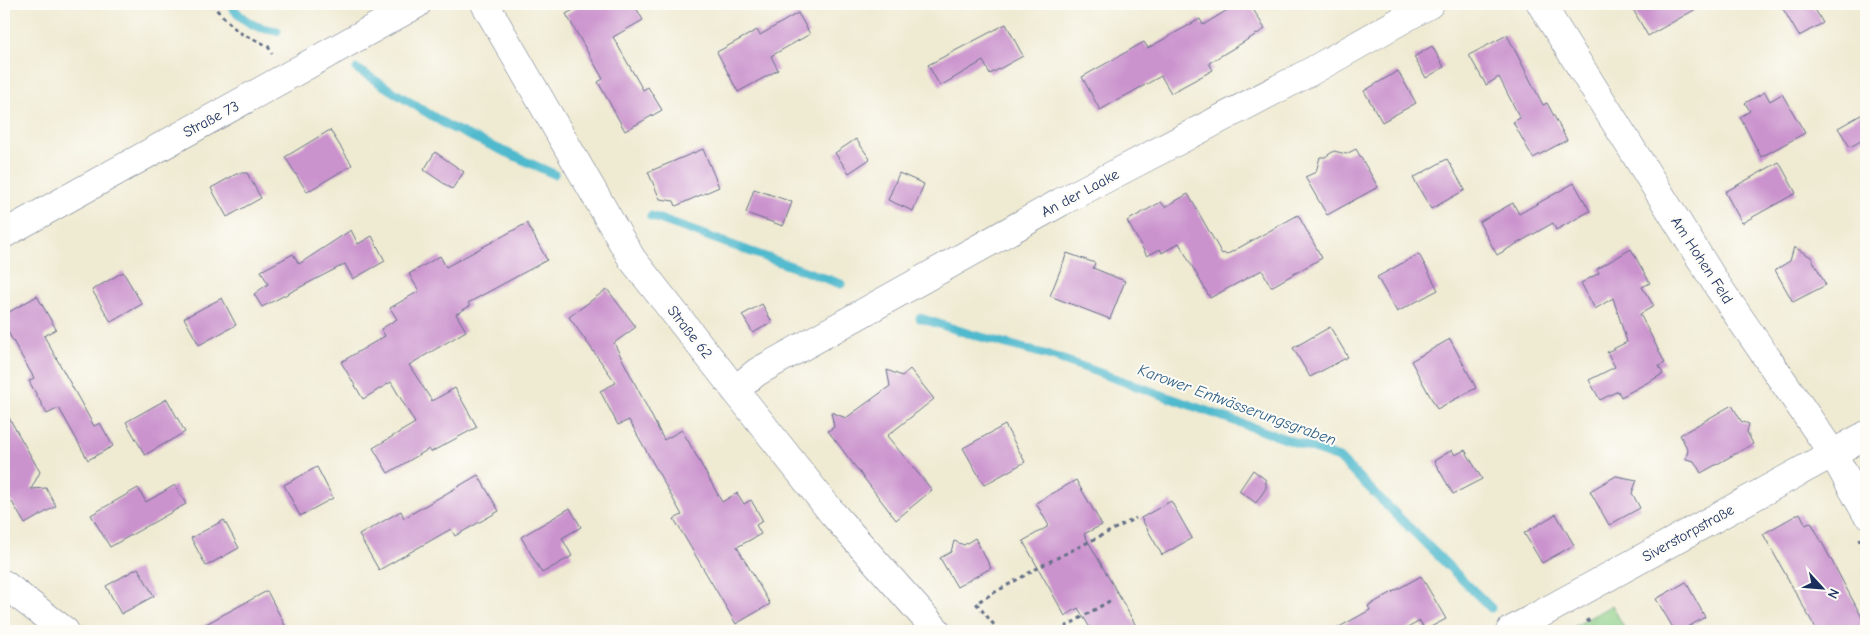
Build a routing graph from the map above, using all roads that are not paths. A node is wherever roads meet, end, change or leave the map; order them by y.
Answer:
1 (417, 4) edge
2 (485, 4) edge
3 (1430, 4) edge
4 (1541, 4) edge
5 (4, 234) edge
6 (735, 390) junction
7 (1866, 435) edge
8 (1833, 454) junction
9 (1866, 513) edge
10 (4, 584) edge
11 (65, 631) edge
12 (937, 631) edge
13 (1510, 631) edge

1 - 5 street, Straße 73
2 - 6 street, Straße 62
3 - 6 street, An der Laake
4 - 8 street, Am Hohen Feld
6 - 12 street, Straße 62
7 - 8 street, Siverstorpstraße
8 - 9 street, Am Hohen Feld
8 - 13 street, Siverstorpstraße
10 - 11 street

